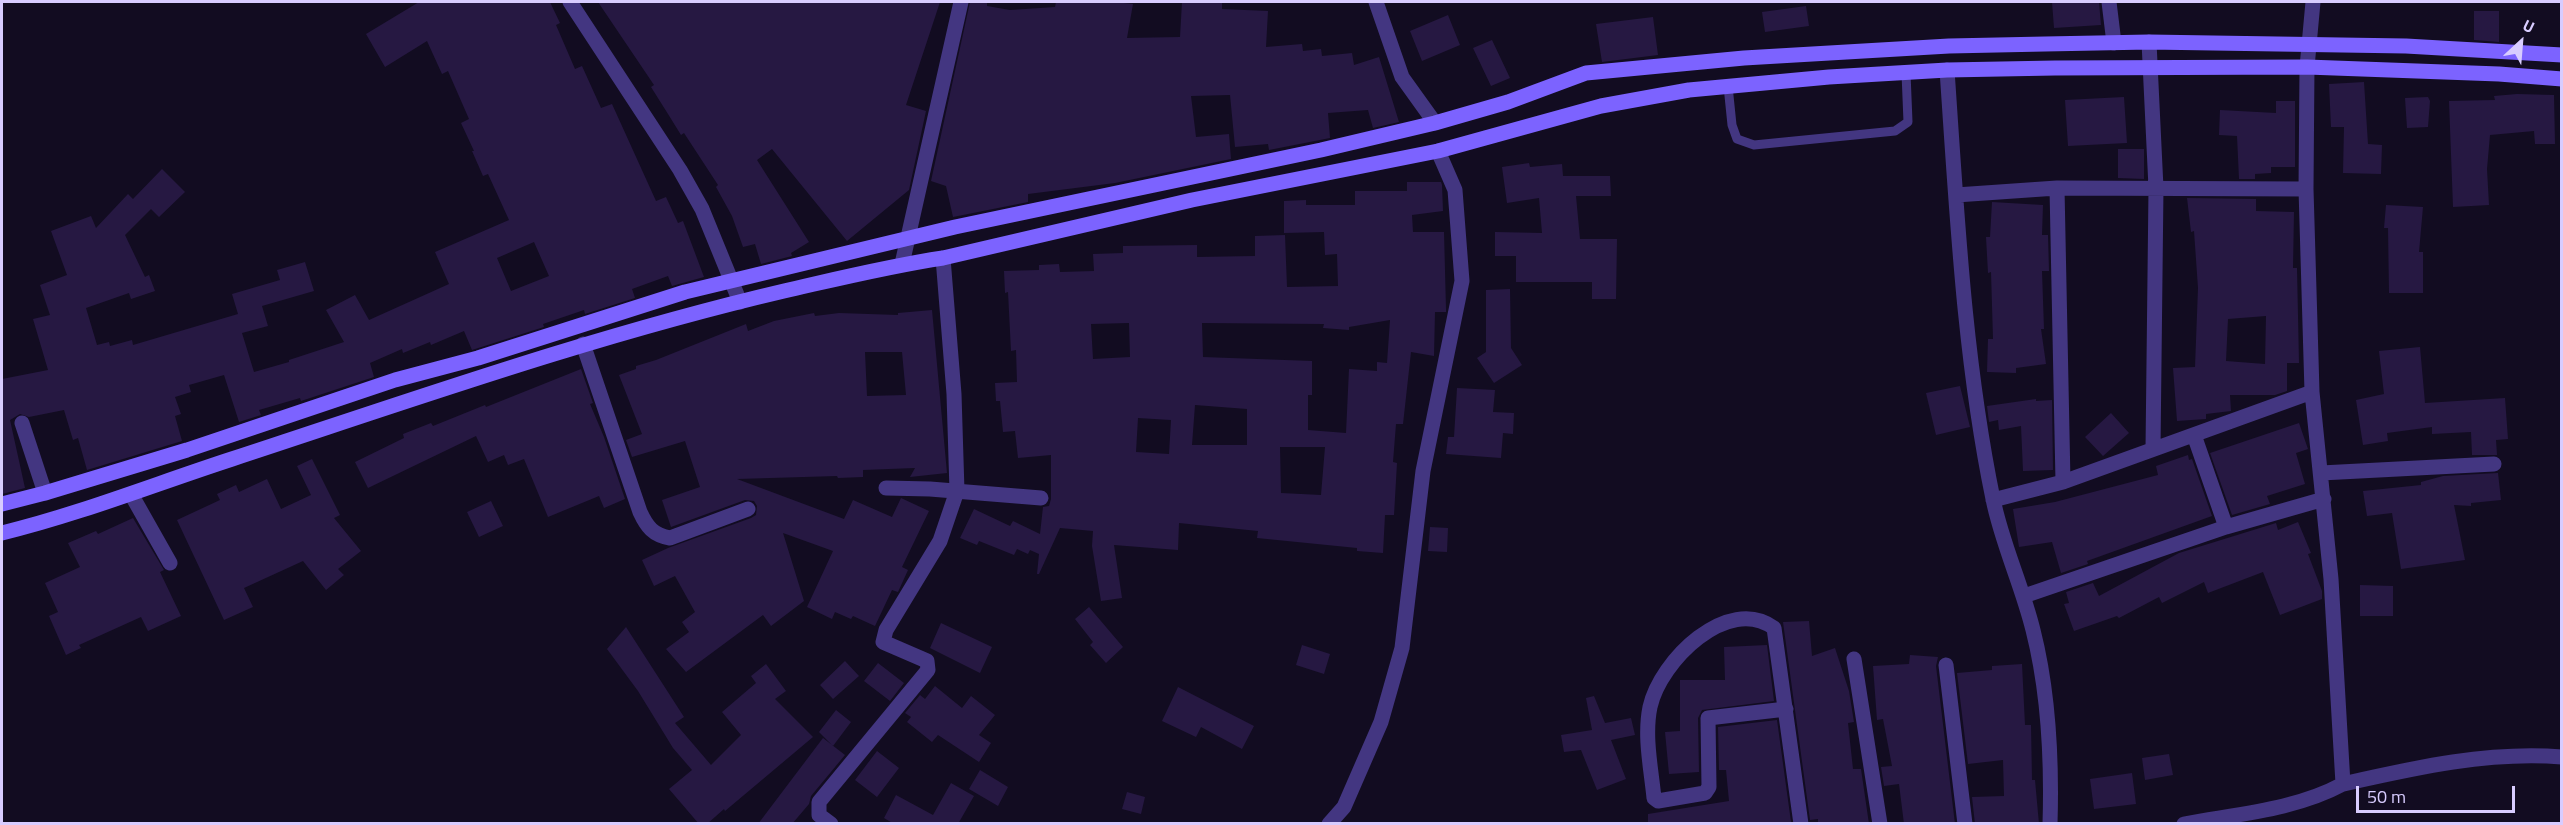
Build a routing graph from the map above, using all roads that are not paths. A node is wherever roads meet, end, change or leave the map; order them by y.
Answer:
1 (570, 2) edge
2 (961, 2) edge
3 (1376, 2) edge
4 (2109, 2) edge
5 (2313, 2) edge
6 (2149, 42) junction
7 (2114, 43) junction
8 (2309, 45) junction
9 (2562, 55) edge
10 (1744, 58) junction
11 (2307, 67) junction
12 (2150, 68) junction
13 (1947, 70) junction
14 (1906, 73) junction
15 (2562, 79) edge
16 (1750, 84) junction
17 (1728, 86) junction
18 (1435, 123) junction
19 (1438, 151) junction
20 (2057, 188) junction
21 (2156, 188) junction
22 (2306, 189) junction
23 (1956, 195) junction
24 (908, 238) junction
25 (943, 258) junction
26 (902, 264) junction
27 (731, 281) junction
28 (740, 302) junction
29 (583, 344) junction
30 (2312, 393) junction
31 (21, 423) dead end
32 (2194, 435) junction
33 (2153, 449) junction
34 (187, 450) junction
35 (2494, 464) dead end
36 (195, 471) junction
37 (2320, 473) junction
38 (2063, 482) junction
39 (886, 488) dead end
40 (957, 491) junction
41 (45, 493) junction
42 (131, 494) junction
43 (1041, 498) dead end
44 (2324, 499) junction
45 (1993, 500) junction
46 (2, 504) edge
47 (748, 510) dead end
48 (2226, 527) junction
49 (2, 533) edge
50 (170, 563) dead end
51 (2024, 596) junction
52 (1854, 659) dead end
53 (1946, 665) dead end
54 (1786, 709) junction
55 (2562, 757) edge
56 (2343, 784) junction
57 (831, 824) edge
58 (1329, 824) edge
59 (1801, 824) edge
60 (1880, 824) edge
61 (1965, 824) edge
62 (2050, 824) edge
63 (2184, 824) edge

1 - 27 street
2 - 24 street
3 - 18 street
4 - 7 street
5 - 8 street
6 - 7 main road
6 - 8 main road
6 - 12 street
7 - 10 main road
8 - 9 main road
8 - 11 street
10 - 16 main road
10 - 18 main road
11 - 12 main road
11 - 15 main road
11 - 22 street
12 - 13 main road
12 - 21 street
13 - 14 main road
13 - 23 street
14 - 16 main road
14 - 17 lane
16 - 17 main road
17 - 19 main road
18 - 24 main road
19 - 25 main road
19 - 58 street
20 - 21 street
20 - 23 street
20 - 38 street
21 - 22 street
21 - 33 street
22 - 30 street
23 - 45 street
24 - 26 street
24 - 27 main road
25 - 26 main road
25 - 40 street
26 - 28 main road
27 - 28 street
27 - 34 main road
28 - 29 main road
29 - 36 main road
29 - 47 street
30 - 32 street
30 - 37 street
31 - 41 street
32 - 33 street
32 - 48 street
33 - 38 street
34 - 36 main road
34 - 41 main road
35 - 37 street
36 - 42 main road
37 - 44 street
38 - 45 street
39 - 40 street
40 - 43 street
40 - 57 street
41 - 46 main road
42 - 49 main road
42 - 50 street
44 - 48 street
44 - 56 street
45 - 51 street
48 - 51 street
51 - 62 street
52 - 60 street
53 - 61 street
54 - 54 street
54 - 59 street
55 - 56 street
56 - 63 street

